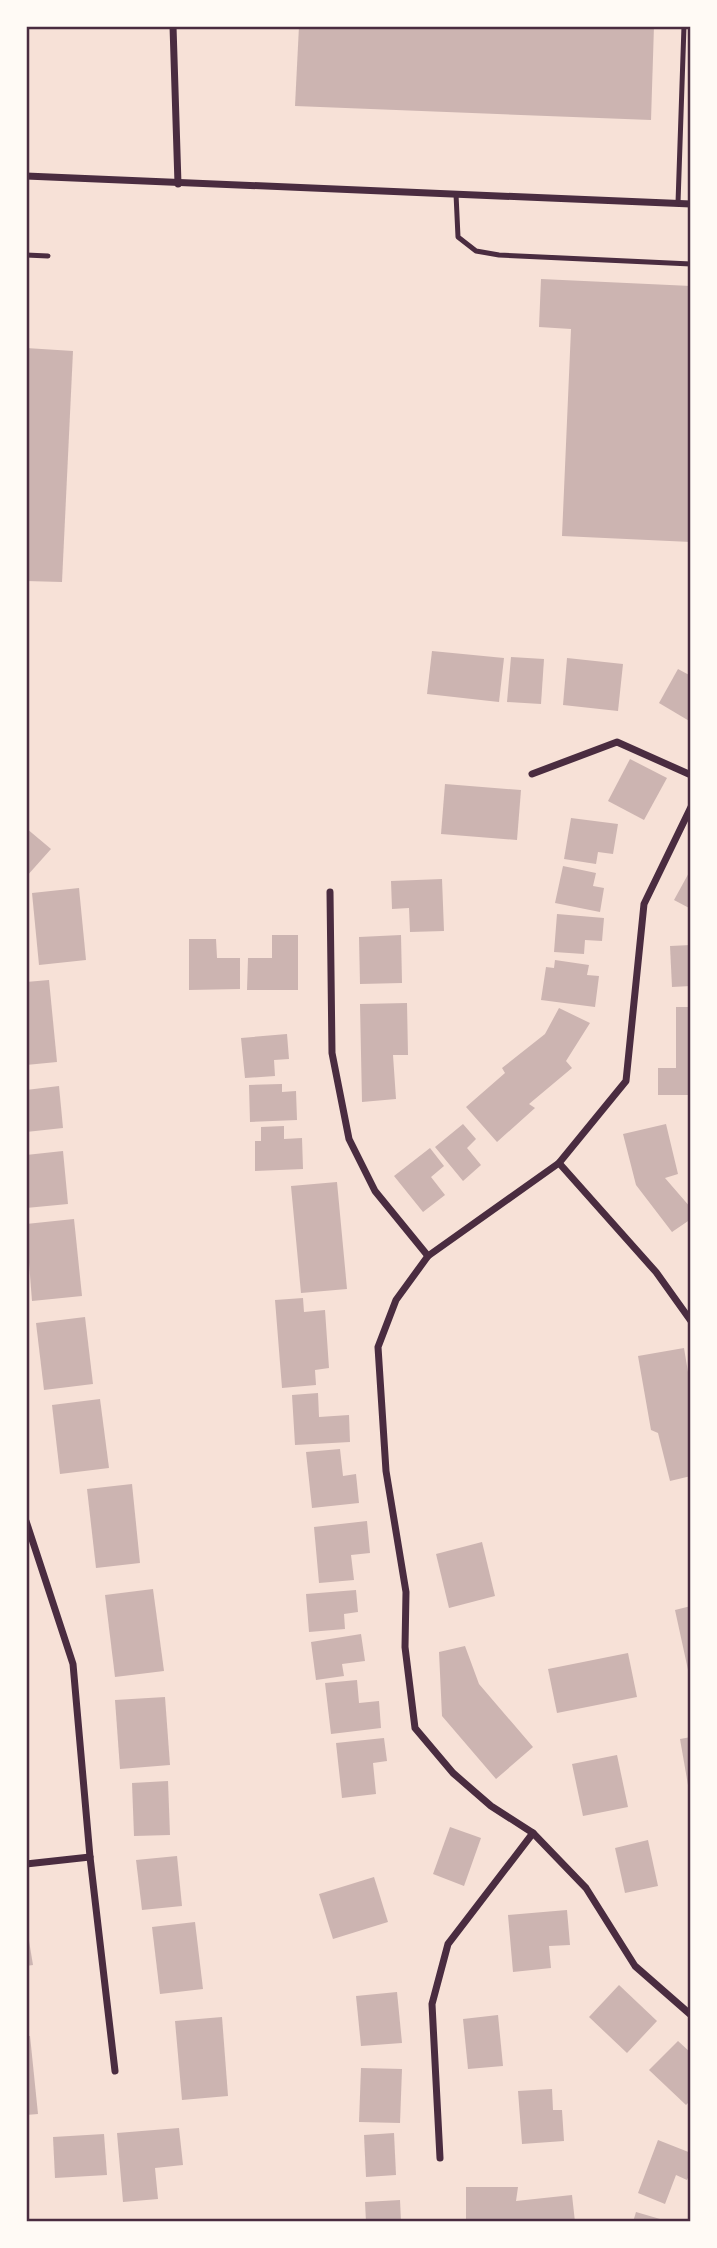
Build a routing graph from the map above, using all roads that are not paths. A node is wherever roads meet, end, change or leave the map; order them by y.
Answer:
1 (173, 26) edge
2 (684, 26) edge
3 (26, 176) edge
4 (178, 184) junction
5 (456, 194) junction
6 (678, 203) junction
7 (691, 204) edge
8 (26, 255) edge
9 (48, 256) dead end
10 (691, 264) edge
11 (532, 774) dead end
12 (691, 775) edge
13 (691, 807) edge
14 (330, 892) dead end
15 (559, 1163) junction
16 (428, 1256) junction
17 (691, 1321) edge
18 (26, 1521) edge
19 (533, 1833) junction
20 (90, 1857) junction
21 (26, 1864) edge
22 (691, 2015) edge
23 (115, 2071) dead end
24 (440, 2158) dead end

1 - 4 street
2 - 6 lane
3 - 4 street
4 - 5 street
5 - 6 street
5 - 10 lane
6 - 7 street
8 - 9 lane
11 - 12 street
13 - 15 street
14 - 16 street
15 - 16 street
15 - 17 street
16 - 19 street
18 - 20 street
19 - 22 street
19 - 24 street
20 - 21 street
20 - 23 street

